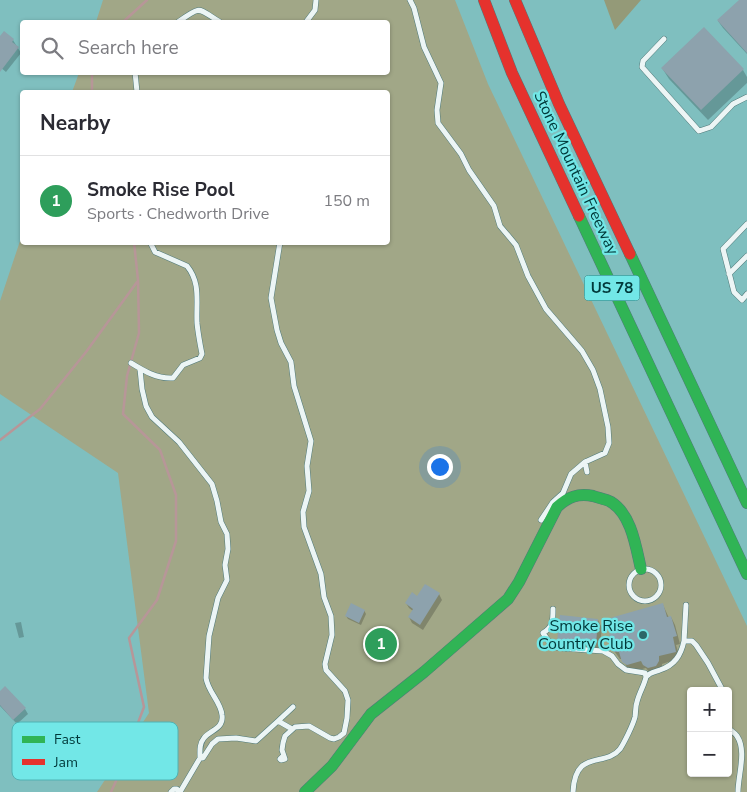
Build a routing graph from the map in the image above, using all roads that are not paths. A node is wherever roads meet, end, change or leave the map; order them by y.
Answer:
1 (316, 0) edge
2 (410, 0) edge
3 (484, 0) edge
4 (515, 0) edge
5 (181, 20) edge
6 (217, 20) edge
7 (308, 20) edge
8 (664, 39) dead end
9 (135, 75) edge
10 (137, 90) edge
11 (747, 97) edge
12 (747, 224) edge
13 (152, 245) edge
14 (279, 245) edge
15 (747, 256) edge
16 (729, 274) junction
17 (747, 294) edge
18 (131, 363) dead end
19 (140, 369) junction
20 (585, 462) junction
21 (587, 472) dead end
22 (747, 504) edge
23 (541, 520) dead end
24 (641, 569) junction
25 (747, 574) edge
26 (686, 605) dead end
27 (553, 609) dead end
28 (684, 641) junction
29 (646, 676) junction
30 (721, 687) edge
31 (293, 707) dead end
32 (278, 721) junction
33 (292, 729) junction
34 (732, 731) edge
35 (200, 758) junction
36 (282, 758) dead end
37 (175, 792) edge
38 (305, 792) edge
39 (573, 792) edge
40 (738, 792) edge

1 - 7 lane
2 - 20 lane
3 - 25 main road, Stone Mountain Freeway / US 78
4 - 22 main road, Stone Mountain Freeway / US 78
5 - 6 lane
8 - 11 lane
9 - 10 lane
12 - 16 lane
13 - 19 lane
14 - 33 lane
15 - 16 lane
16 - 17 lane
18 - 19 lane
19 - 35 lane
20 - 21 lane
20 - 23 lane
24 - 24 lane
24 - 38 main road
26 - 28 lane
27 - 29 lane
28 - 29 lane
28 - 30 lane
29 - 39 lane
31 - 32 lane
32 - 33 lane
32 - 35 lane
33 - 36 lane
34 - 40 lane
35 - 37 lane

